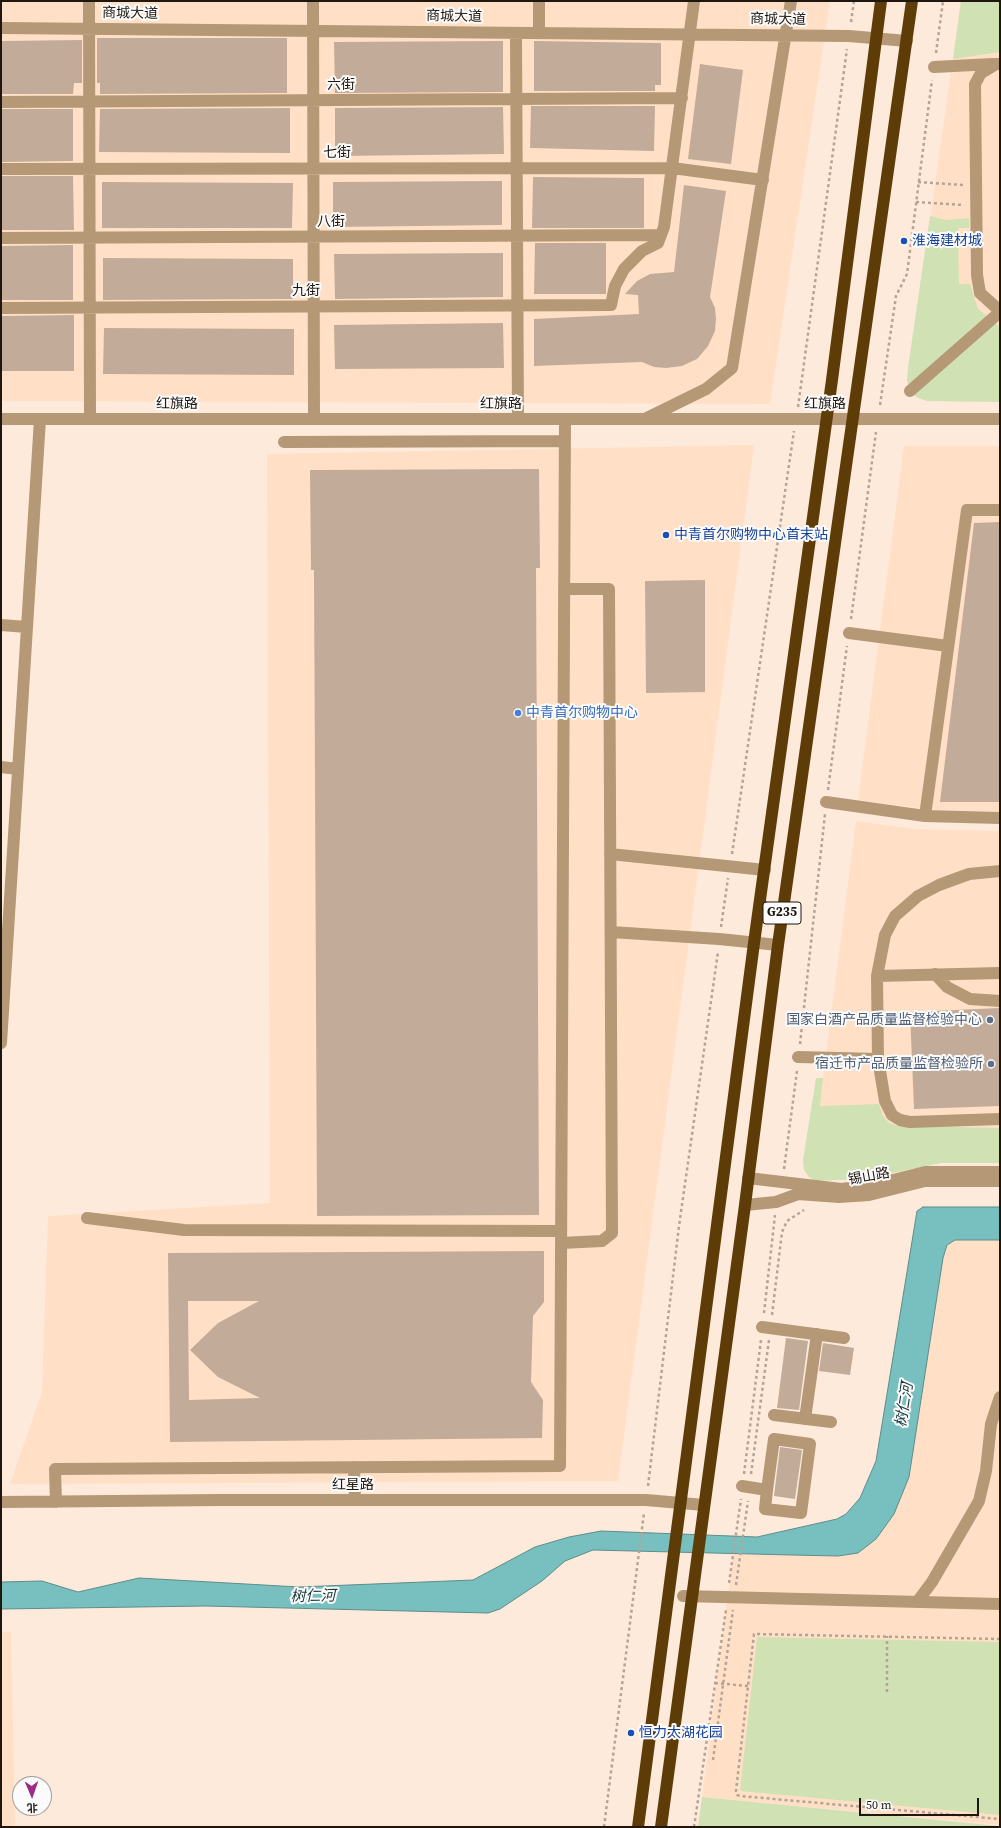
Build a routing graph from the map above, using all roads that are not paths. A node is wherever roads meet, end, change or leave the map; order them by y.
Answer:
1 (88, 1) edge
2 (313, 1) edge
3 (539, 1) edge
4 (694, 1) edge
5 (791, 1) edge
6 (880, 1) edge
7 (912, 1) edge
8 (1, 28) edge
9 (88, 29) junction
10 (313, 31) junction
11 (516, 33) junction
12 (539, 33) junction
13 (691, 34) junction
14 (786, 35) junction
15 (877, 37) junction
16 (907, 41) junction
17 (998, 64) edge
18 (934, 67) road end
19 (682, 98) junction
20 (517, 99) junction
21 (313, 100) junction
22 (1, 102) edge
23 (88, 102) junction
24 (313, 168) junction
25 (517, 168) junction
26 (672, 168) junction
27 (1, 169) edge
28 (89, 169) junction
29 (762, 180) junction
30 (661, 235) junction
31 (517, 236) junction
32 (313, 237) junction
33 (1, 238) edge
34 (89, 238) junction
35 (518, 305) junction
36 (313, 306) junction
37 (1, 308) edge
38 (90, 308) junction
39 (1000, 311) edge
40 (910, 391) dead end
41 (1, 419) edge
42 (40, 419) junction
43 (90, 419) junction
44 (314, 419) junction
45 (518, 419) junction
46 (565, 419) junction
47 (644, 419) junction
48 (1000, 419) edge
49 (827, 420) junction
50 (854, 420) junction
51 (564, 441) junction
52 (284, 442) dead end
53 (1000, 510) edge
54 (564, 589) junction
55 (1, 625) edge
56 (27, 627) junction
57 (849, 633) road end
58 (948, 646) junction
59 (1, 767) edge
60 (18, 769) junction
61 (826, 802) road end
62 (925, 816) junction
63 (1000, 818) edge
64 (610, 854) junction
65 (6, 868) edge
66 (765, 870) junction
67 (1000, 871) edge
68 (611, 932) junction
69 (4, 937) edge
70 (754, 943) junction
71 (778, 945) junction
72 (1000, 973) edge
73 (935, 974) junction
74 (877, 976) junction
75 (1000, 1000) edge
76 (2, 1025) edge
77 (1, 1043) edge
78 (798, 1057) road end
79 (878, 1059) junction
80 (1000, 1119) edge
81 (1000, 1172) edge
82 (748, 1178) junction
83 (1000, 1181) edge
84 (745, 1205) junction
85 (87, 1218) dead end
86 (561, 1237) junction
87 (762, 1327) road end
88 (817, 1334) junction
89 (844, 1338) dead end
90 (1000, 1398) edge
91 (774, 1415) dead end
92 (805, 1418) junction
93 (831, 1422) dead end
94 (354, 1467) junction
95 (742, 1486) road end
96 (767, 1490) junction
97 (355, 1500) junction
98 (1, 1502) edge
99 (56, 1502) junction
100 (681, 1503) junction
101 (704, 1505) junction
102 (688, 1596) junction
103 (917, 1602) junction
104 (1000, 1604) edge
105 (638, 1827) edge
106 (661, 1827) edge

1 - 9 street
2 - 10 street
3 - 12 street
4 - 13 street
5 - 14 street
6 - 15 highway, G235
7 - 16 highway, G235
8 - 9 street, 商城大道
9 - 10 street, 商城大道
9 - 23 street
10 - 11 street, 商城大道
10 - 21 street
11 - 12 street, 商城大道
11 - 20 street
12 - 13 street, 商城大道
13 - 14 street, 商城大道
13 - 19 street
14 - 15 street, 商城大道
14 - 29 street
15 - 16 street, 商城大道
15 - 49 highway, G235
16 - 50 highway, G235
17 - 18 street
17 - 39 street
19 - 20 street, 六街
19 - 26 street
20 - 21 street, 六街
20 - 25 street
21 - 23 street, 六街
21 - 24 street
22 - 23 street, 六街
23 - 28 street
24 - 25 street, 七街
24 - 28 street, 七街
24 - 32 street
25 - 26 street, 七街
25 - 31 street
26 - 29 street, 七街
26 - 30 street
27 - 28 street, 七街
28 - 34 street
29 - 47 street
30 - 31 street, 八街
30 - 35 street, 九街
31 - 32 street, 八街
31 - 35 street
32 - 34 street, 八街
32 - 36 street
33 - 34 street, 八街
34 - 38 street
35 - 36 street, 九街
35 - 45 street
36 - 38 street, 九街
36 - 44 street
37 - 38 street, 九街
38 - 43 street
39 - 40 street
41 - 42 street, 红旗路
42 - 43 street, 红旗路
42 - 56 street
43 - 44 street, 红旗路
44 - 45 street, 红旗路
45 - 46 street, 红旗路
46 - 47 street, 红旗路
46 - 51 street
47 - 49 street, 红旗路
48 - 50 street, 红旗路
49 - 50 street, 红旗路
49 - 66 highway, G235
50 - 71 highway, G235
51 - 52 street
51 - 54 street
53 - 58 street
54 - 64 street
54 - 86 street
55 - 56 street
56 - 60 street
57 - 58 street
58 - 62 street
59 - 60 street
60 - 65 street
61 - 62 street
62 - 63 street
64 - 66 street
64 - 68 street
65 - 69 street
66 - 70 highway, G235
67 - 74 street
68 - 70 street
68 - 86 street
69 - 76 street
70 - 71 street
70 - 100 highway, G235
71 - 82 highway, G235
72 - 73 street
73 - 74 street
73 - 75 street
74 - 79 street
76 - 77 street
78 - 79 street
79 - 80 street
81 - 82 street, 锡山路
82 - 84 highway, G235
83 - 84 street, 锡山路
84 - 101 highway, G235
85 - 86 street
86 - 94 street
87 - 88 street
88 - 89 street
88 - 92 street
90 - 103 street
91 - 92 street
92 - 93 street
94 - 97 street
94 - 99 street
95 - 96 street
96 - 96 street
97 - 99 street, 红星路
97 - 100 street, 红星路
98 - 99 street, 红星路
100 - 101 street, 红星路
100 - 105 highway, G235
101 - 102 highway, G235
102 - 103 street
102 - 106 highway, G235
103 - 104 street

